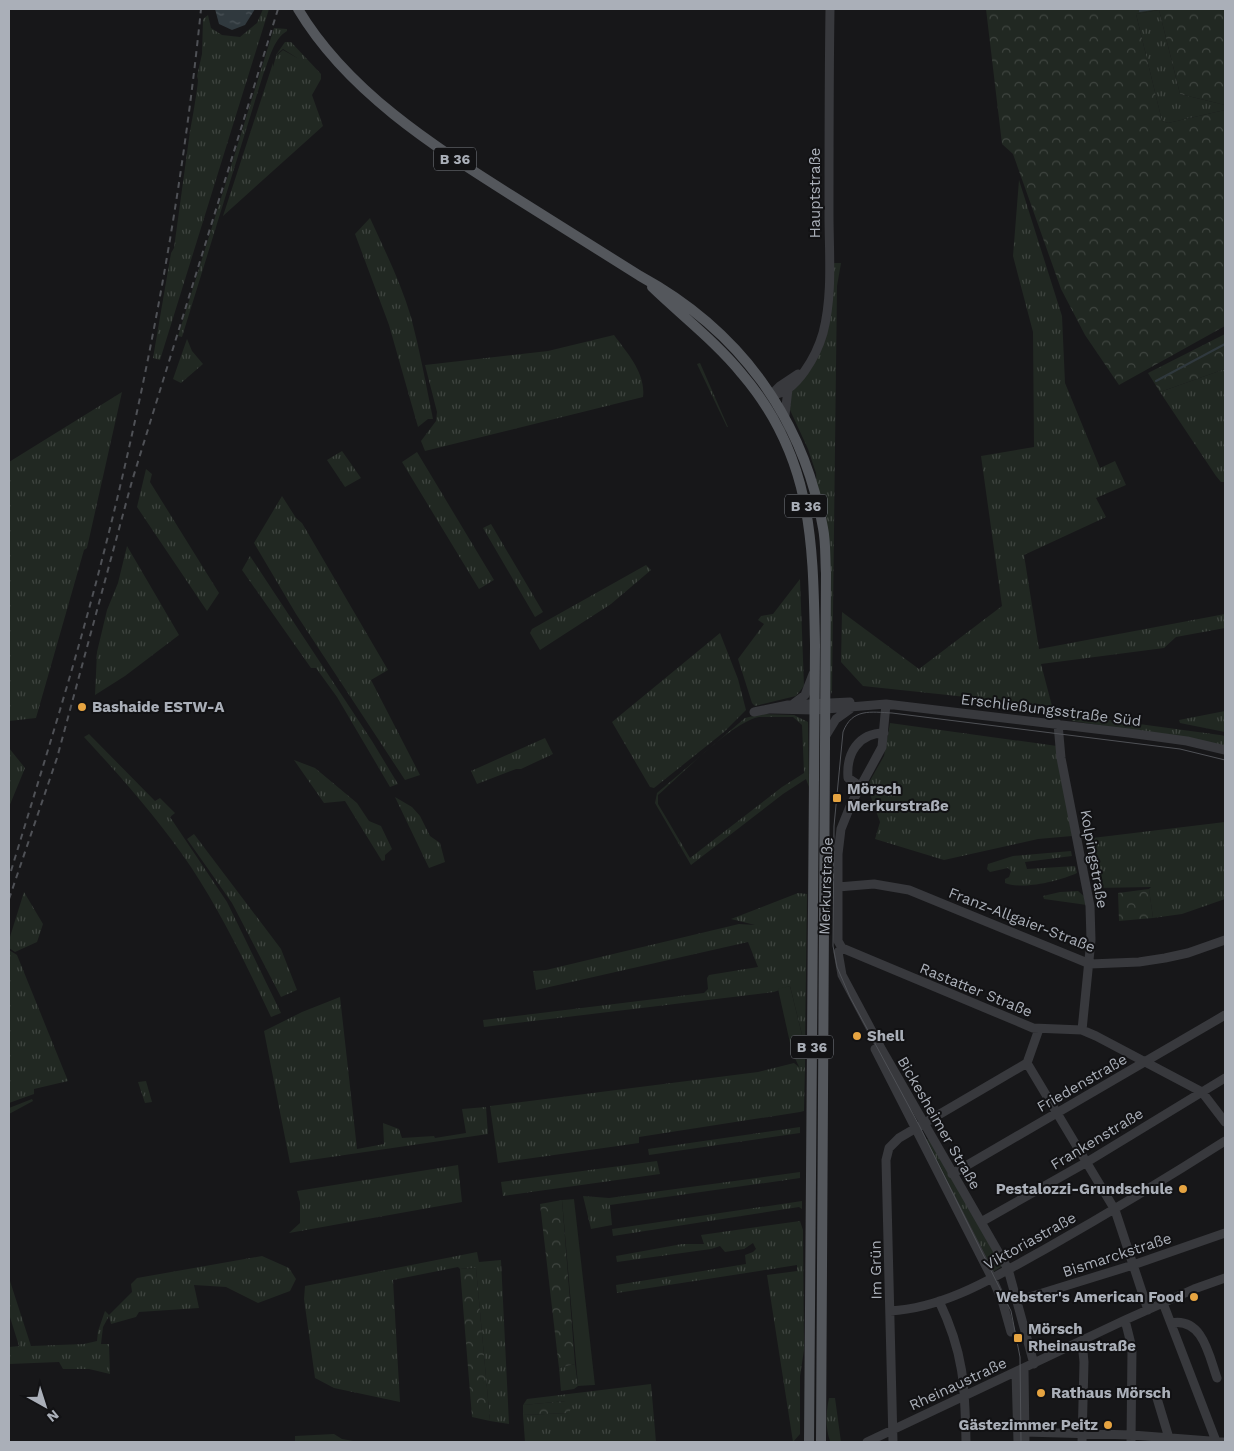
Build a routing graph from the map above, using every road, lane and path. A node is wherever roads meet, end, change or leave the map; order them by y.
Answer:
1 (298, 9) edge
2 (830, 9) edge
3 (640, 276) junction
4 (802, 371) junction
5 (788, 389) junction
6 (772, 395) junction
7 (762, 401) junction
8 (785, 415) junction
9 (814, 672) junction
10 (872, 704) junction
11 (886, 704) junction
12 (788, 705) junction
13 (826, 706) junction
14 (814, 707) junction
15 (854, 707) junction
16 (772, 710) junction
17 (754, 712) dead end
18 (1058, 724) junction
19 (884, 733) junction
20 (826, 737) junction
21 (1225, 750) edge
22 (860, 786) junction
23 (838, 887) junction
24 (1225, 940) edge
25 (838, 952) junction
26 (1090, 964) junction
27 (1225, 1015) edge
28 (1039, 1029) junction
29 (1082, 1030) junction
30 (1147, 1062) junction
31 (1026, 1063) junction
32 (1225, 1078) edge
33 (1202, 1092) junction
34 (1058, 1113) junction
35 (1225, 1122) edge
36 (919, 1127) junction
37 (1225, 1141) edge
38 (1087, 1162) junction
39 (952, 1174) junction
40 (1115, 1210) junction
41 (981, 1222) junction
42 (1225, 1233) edge
43 (1133, 1265) junction
44 (1008, 1269) junction
45 (992, 1278) junction
46 (1225, 1278) edge
47 (1017, 1300) junction
48 (939, 1302) junction
49 (1163, 1303) junction
50 (1148, 1310) junction
51 (890, 1311) junction
52 (1126, 1320) junction
53 (1171, 1323) junction
54 (1011, 1332) dead end
55 (1082, 1341) junction
56 (1034, 1364) junction
57 (1020, 1371) junction
58 (1216, 1378) dead end
59 (1156, 1395) dead end
60 (965, 1397) junction
61 (893, 1430) junction
62 (1024, 1432) junction
63 (1082, 1438) edge
64 (1169, 1438) junction
65 (1132, 1439) edge
66 (807, 1440) edge
67 (1185, 1441) edge
68 (821, 1442) edge
69 (867, 1442) edge
70 (893, 1442) edge
71 (966, 1442) edge
72 (1018, 1442) edge
73 (1025, 1442) edge
74 (1220, 1442) edge

1 - 3 main road, B 36
2 - 4 street, Hauptstraße
3 - 6 main road, B 36
3 - 7 main road, B 36
4 - 5 street, Hauptstraße
4 - 6 street, Hauptstraße
5 - 6 street, Hauptstraße
5 - 8 street
6 - 7 street, Hauptstraße
6 - 8 main road, B 36
7 - 9 main road, B 36
8 - 13 main road, B 36
9 - 12 street
9 - 14 main road, B 36
10 - 11 street, Erschließungsstraße Süd
10 - 13 street, Erschließungsstraße Süd
10 - 15 street, Erschließungsstraße Süd
11 - 18 street, Erschließungsstraße Süd
11 - 19 street, Merkurstraße
12 - 14 street
12 - 16 street
13 - 14 street, Erschließungsstraße Süd
13 - 15 street, Erschließungsstraße Süd
13 - 20 main road, B 36
14 - 16 street
14 - 66 main road, B 36
15 - 20 street
16 - 17 street
18 - 21 street, Erschließungsstraße Süd
18 - 26 street, Kolpingstraße
19 - 22 street, Merkurstraße
19 - 22 street
20 - 68 main road, B 36
22 - 23 street, Merkurstraße
23 - 25 street, Merkurstraße
23 - 26 street, Franz-Allgaier-Straße
24 - 26 street, Franz-Allgaier-Straße
25 - 28 street, Rastatter Straße
25 - 36 street, Bickesheimer Straße
26 - 29 street, Kolpingstraße
27 - 30 street, Friedenstraße
28 - 29 street, Rastatter Straße
28 - 31 street
29 - 30 street, Rastatter Straße
30 - 33 street, Rastatter Straße
30 - 34 street, Friedenstraße
31 - 34 street
31 - 36 street, Im Grün
32 - 33 street, Frankenstraße
33 - 35 street, Rastatter Straße
33 - 38 street, Frankenstraße
34 - 38 street
34 - 39 street, Friedenstraße
36 - 39 street, Bickesheimer Straße
36 - 45 street, Bickesheimer Straße
36 - 51 street, Im Grün
37 - 40 street, Viktoriastraße
38 - 40 street
38 - 41 street, Frankenstraße
39 - 41 street, Bickesheimer Straße
40 - 43 street
40 - 44 street, Viktoriastraße
41 - 44 street, Bickesheimer Straße
42 - 43 street, Bismarckstraße
43 - 47 street, Bismarckstraße
43 - 50 street
44 - 45 street, Viktoriastraße
44 - 47 street, Bickesheimer Straße
45 - 48 street, Viktoriastraße
45 - 54 street, Bickesheimer Straße
46 - 49 street, Rheinaustraße
47 - 56 street, Bickesheimer Straße
48 - 51 street, Viktoriastraße
48 - 60 street
49 - 50 street, Rheinaustraße
49 - 53 street
50 - 52 street, Rheinaustraße
51 - 61 street, Im Grün
52 - 55 street, Rheinaustraße
52 - 65 street
53 - 58 street
53 - 74 street
55 - 56 street, Rheinaustraße
55 - 63 street
56 - 57 street, Rheinaustraße
57 - 60 street, Rheinaustraße
57 - 62 street
57 - 72 street
59 - 64 street
60 - 61 street, Rheinaustraße
60 - 71 street
61 - 69 street, Rheinaustraße
61 - 70 street, Im Grün
62 - 63 street
62 - 73 street
63 - 65 street
64 - 65 street
64 - 67 street
67 - 74 street

